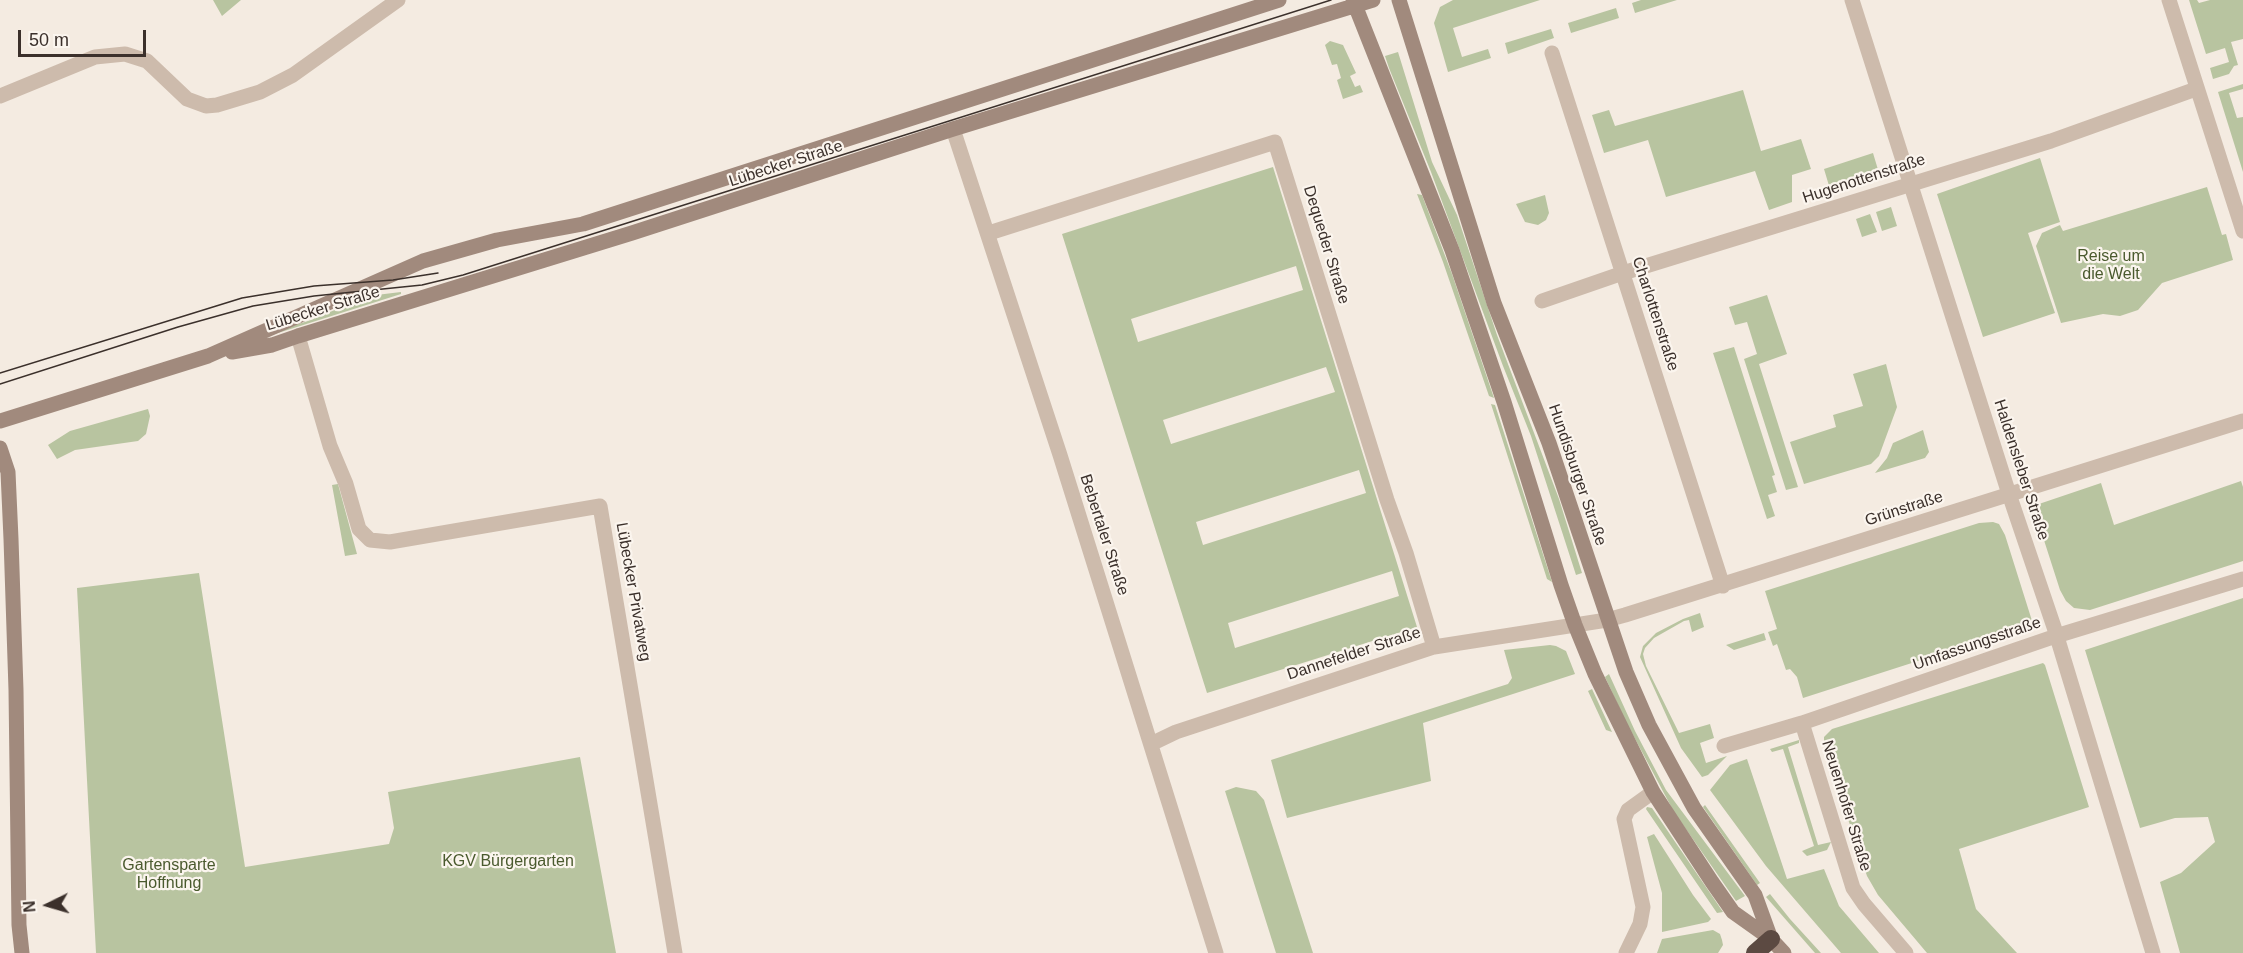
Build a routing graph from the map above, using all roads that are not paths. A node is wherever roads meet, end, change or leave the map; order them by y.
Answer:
1 (398, 0) edge
2 (1279, 0) edge
3 (1373, 0) edge
4 (1398, 0) edge
5 (1852, 0) edge
6 (2169, 0) edge
7 (1354, 3) edge
8 (1552, 53) dead end
9 (2196, 89) junction
10 (0, 96) edge
11 (953, 129) junction
12 (1910, 183) junction
13 (2238, 197) edge
14 (2243, 231) edge
15 (989, 233) junction
16 (1623, 273) junction
17 (1542, 301) dead end
18 (298, 336) junction
19 (208, 356) junction
20 (0, 420) edge
21 (2243, 421) edge
22 (0, 448) edge
23 (2009, 494) junction
24 (2243, 579) edge
25 (1723, 586) junction
26 (1607, 620) junction
27 (1575, 625) junction
28 (2056, 636) junction
29 (1434, 647) junction
30 (1802, 723) junction
31 (1151, 744) junction
32 (1724, 746) dead end
33 (1653, 792) junction
34 (20, 925) junction
35 (1771, 939) junction
36 (14, 953) edge
37 (22, 953) edge
38 (675, 953) edge
39 (1216, 953) edge
40 (1626, 953) edge
41 (1755, 953) edge
42 (1784, 953) edge
43 (1906, 953) edge
44 (2153, 953) edge

1 - 10 street
2 - 19 main road, Lübecker Straße
3 - 7 main road, Lübecker Straße
4 - 26 main road, Hundisburger Straße
5 - 12 street, Haldensleber Straße
6 - 9 street
7 - 11 main road, Lübecker Straße
7 - 27 main road, Hundisburger Straße
8 - 16 street, Charlottenstraße
9 - 12 street, Hugenottenstraße
9 - 13 street
11 - 15 street, Bebertaler Straße
11 - 18 main road, Lübecker Straße
12 - 16 street, Hugenottenstraße
12 - 23 street, Haldensleber Straße
13 - 14 street
15 - 29 street, Dequeder Straße
15 - 31 street, Bebertaler Straße
16 - 17 street, Hugenottenstraße
16 - 25 street, Charlottenstraße
18 - 19 main road, Lübecker Straße
18 - 38 street, Lübecker Privatweg
19 - 20 main road, Lübecker Straße
21 - 23 street, Grünstraße
22 - 34 main road
23 - 25 street, Grünstraße
23 - 28 street, Haldensleber Straße
24 - 28 street, Umfassungsstraße
25 - 26 street, Grünstraße
26 - 27 street, Grünstraße
26 - 35 main road, Hundisburger Straße
27 - 29 street, Dannefelder Straße
27 - 33 main road, Hundisburger Straße
28 - 30 street, Umfassungsstraße
28 - 44 street, Haldensleber Straße
29 - 31 street, Dannefelder Straße
30 - 32 street, Umfassungsstraße
30 - 43 street, Neuenhofer Straße
31 - 39 street, Bebertaler Straße
33 - 35 main road, Hundisburger Straße
33 - 40 street
34 - 36 main road
34 - 37 main road
35 - 41 highway
35 - 42 main road, Hundisburger Straße

